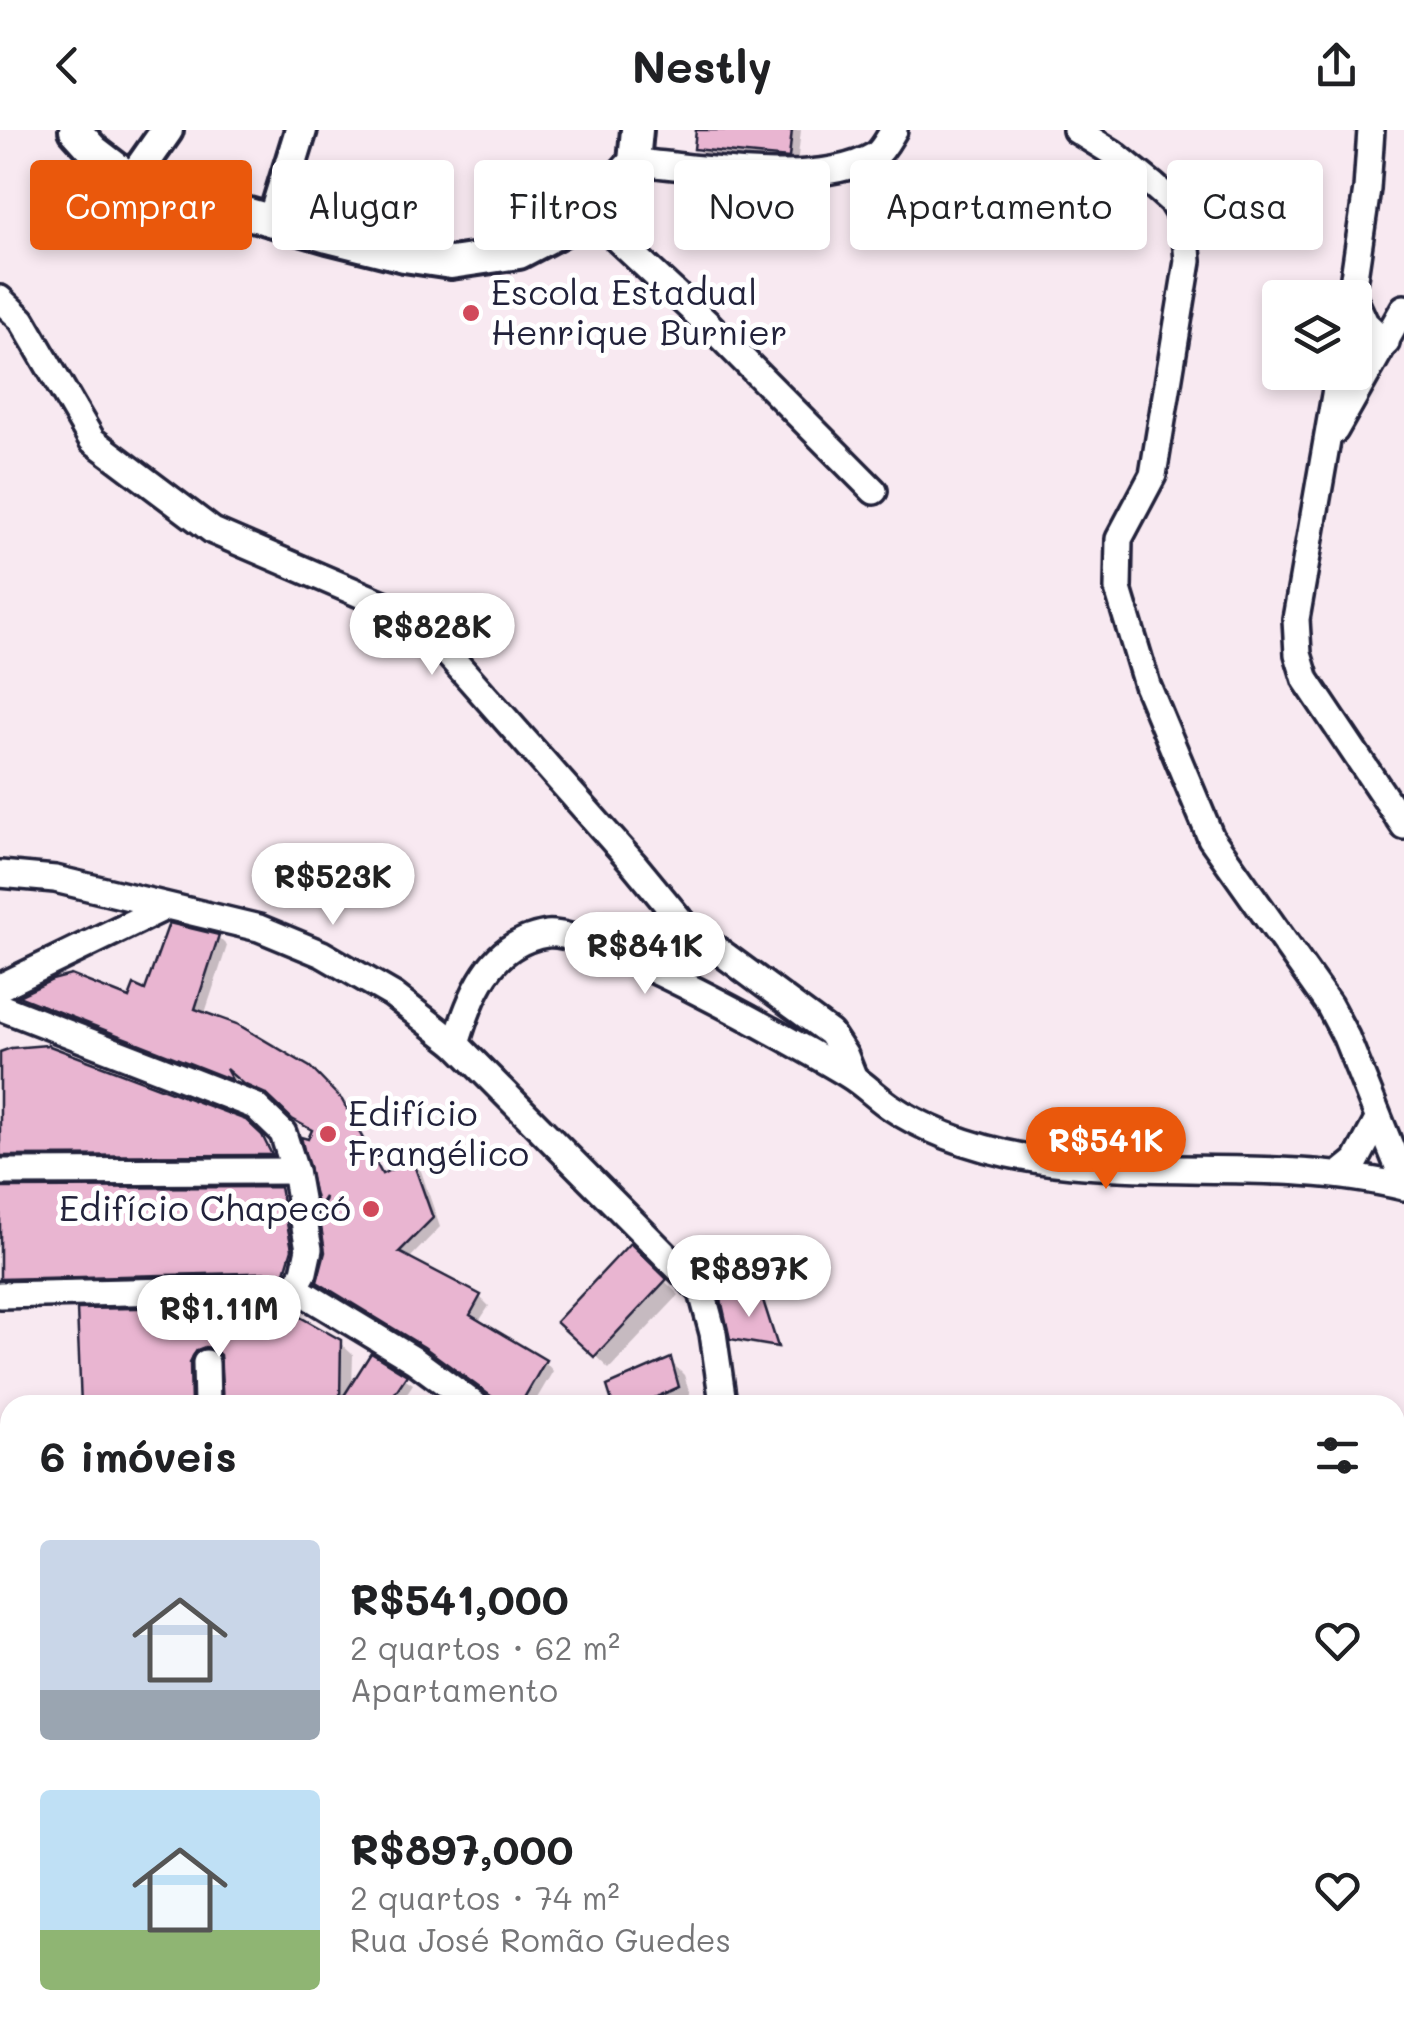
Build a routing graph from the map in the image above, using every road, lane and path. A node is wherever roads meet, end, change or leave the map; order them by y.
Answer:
1 (75, 130) edge
2 (167, 130) edge
3 (301, 130) edge
4 (637, 130) edge
5 (894, 130) edge
6 (1076, 130) edge
7 (1371, 130) edge
8 (106, 160) edge
9 (146, 160) edge
10 (292, 160) edge
11 (634, 160) edge
12 (654, 164) edge
13 (382, 250) edge
14 (526, 250) edge
15 (629, 250) edge
16 (1355, 280) edge
17 (0, 300) edge
18 (1404, 308) edge
19 (1372, 330) edge
20 (1386, 343) junction
21 (1336, 390) edge
22 (1328, 442) junction
23 (874, 491) dead end
24 (1404, 826) edge
25 (0, 874) edge
26 (165, 908) junction
27 (0, 987) edge
28 (0, 1007) edge
29 (456, 1044) junction
30 (852, 1076) junction
31 (1378, 1120) junction
32 (294, 1171) junction
33 (0, 1172) edge
34 (1340, 1174) junction
35 (1404, 1184) edge
36 (295, 1288) junction
37 (0, 1295) edge
38 (206, 1364) dead end
39 (206, 1395) edge
40 (461, 1395) edge
41 (722, 1395) edge

1 - 8 main road
2 - 9 main road
3 - 10 main road
4 - 11 main road
5 - 12 street
6 - 31 street
7 - 16 street
13 - 14 main road
15 - 23 street
17 - 30 street
18 - 20 street
19 - 20 street
20 - 22 street
21 - 22 street
22 - 24 street
25 - 26 street
26 - 27 street
26 - 29 street
28 - 32 street
29 - 30 street
29 - 41 street
30 - 34 street
31 - 34 street
31 - 35 street
32 - 33 street
32 - 36 street
34 - 35 street
36 - 37 street
36 - 40 street
38 - 39 street

